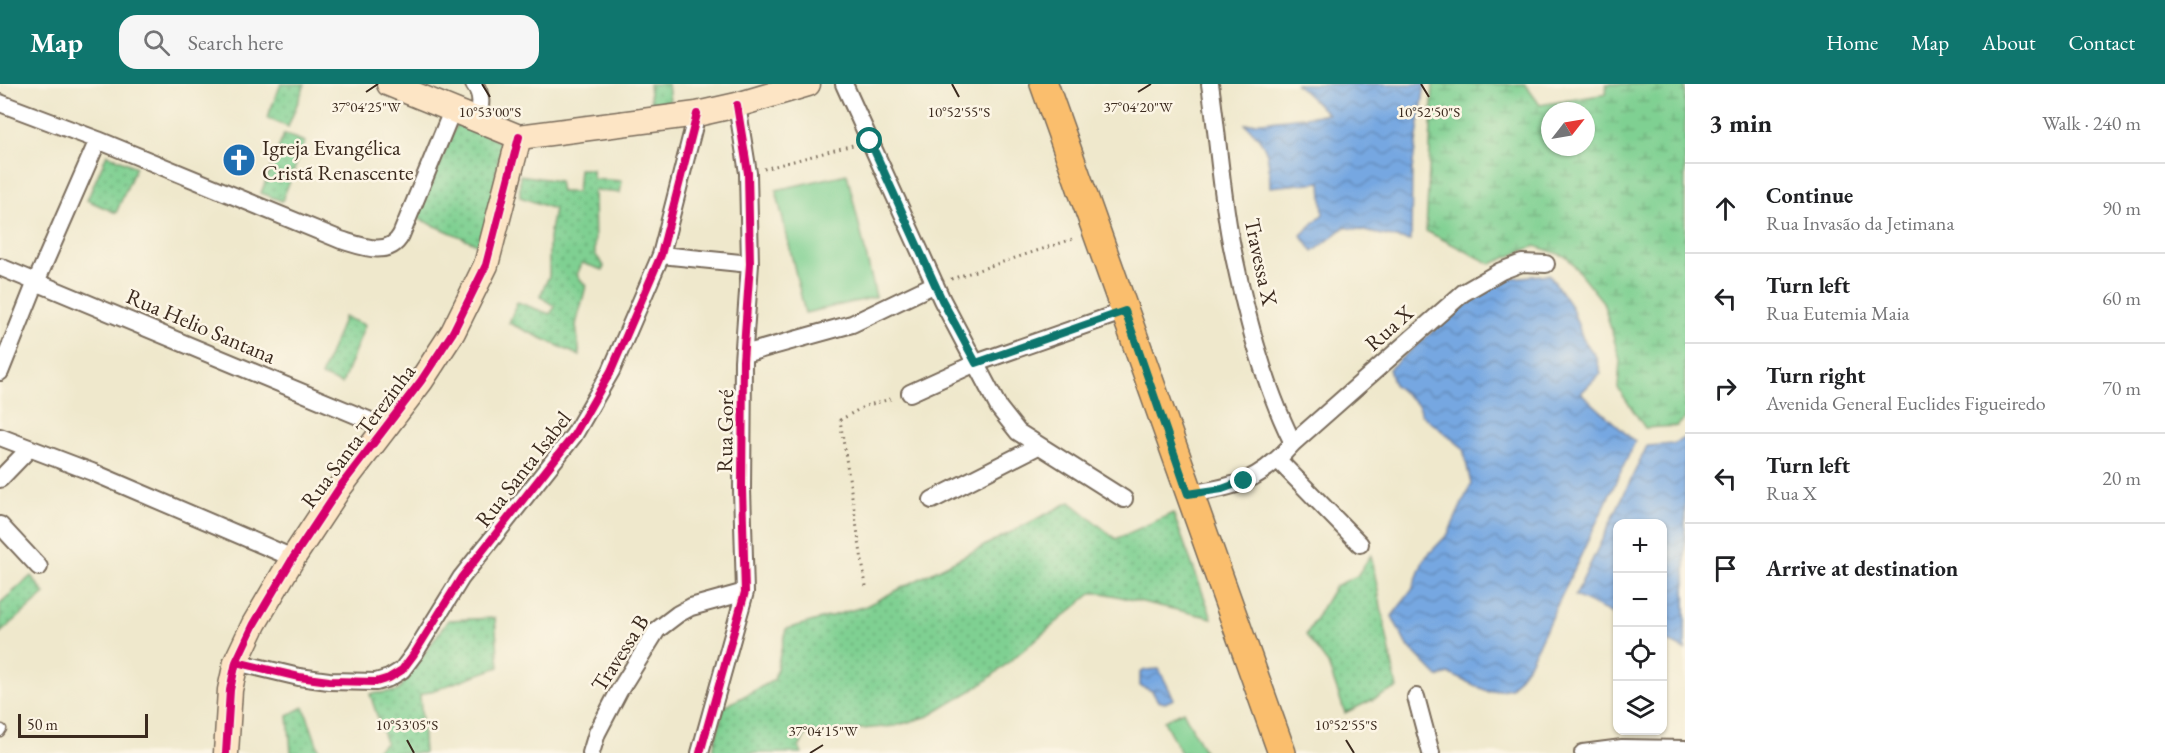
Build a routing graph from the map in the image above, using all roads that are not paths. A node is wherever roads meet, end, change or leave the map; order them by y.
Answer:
1 (389, 84) edge
2 (474, 84) edge
3 (808, 84) edge
4 (844, 84) edge
5 (1044, 84) edge
6 (1210, 84) edge
7 (0, 103) edge
8 (737, 105) junction
9 (452, 111) junction
10 (697, 114) junction
11 (477, 120) junction
12 (519, 137) junction
13 (98, 140) junction
14 (660, 255) junction
15 (750, 264) junction
16 (1546, 264) dead end
17 (0, 267) edge
18 (36, 282) junction
19 (935, 284) junction
20 (1125, 311) junction
21 (744, 354) junction
22 (976, 363) junction
23 (0, 372) edge
24 (910, 393) road end
25 (385, 427) junction
26 (0, 437) edge
27 (1293, 443) junction
28 (1038, 446) junction
29 (28, 449) junction
30 (1278, 459) junction
31 (0, 479) edge
32 (1188, 494) junction
33 (932, 500) dead end
34 (1124, 500) dead end
35 (0, 525) edge
36 (1360, 544) dead end
37 (293, 558) junction
38 (39, 567) dead end
39 (745, 592) junction
40 (236, 662) junction
41 (1416, 697) dead end
42 (1685, 748) edge
43 (1622, 750) edge
44 (226, 753) edge
45 (591, 753) edge
46 (700, 753) edge
47 (1282, 753) edge
48 (1431, 753) edge
49 (1583, 753) edge

1 - 9 street
2 - 11 street
3 - 8 street
4 - 19 street
5 - 20 main road
6 - 27 street, Travessa X
7 - 13 street
8 - 10 street
8 - 15 street, Rua Goré
9 - 11 street
9 - 13 street
10 - 12 street
10 - 14 street, Rua Santa Isabel
11 - 12 street
12 - 25 street, Rua Santa Terezinha
13 - 18 street
14 - 15 street
14 - 40 street, Rua Santa Isabel
15 - 21 street, Rua Goré
16 - 27 street, Rua X
17 - 18 street, Rua Helio Santana
18 - 23 street
18 - 25 street, Rua Helio Santana
19 - 21 street
19 - 22 street
20 - 22 street
20 - 32 main road
21 - 39 street, Rua Goré
22 - 24 street
22 - 28 street
25 - 37 street, Rua Santa Terezinha
26 - 29 street
27 - 30 street, Rua X
28 - 33 street
28 - 34 street
29 - 31 street
29 - 37 street
30 - 32 street, Rua X
30 - 36 street
32 - 47 main road
35 - 38 street
37 - 40 street, Rua Santa Terezinha
39 - 45 street, Travessa B
39 - 46 street, Rua Goré
40 - 44 street, Rua Santa Terezinha
41 - 48 street
42 - 43 street
43 - 49 street

